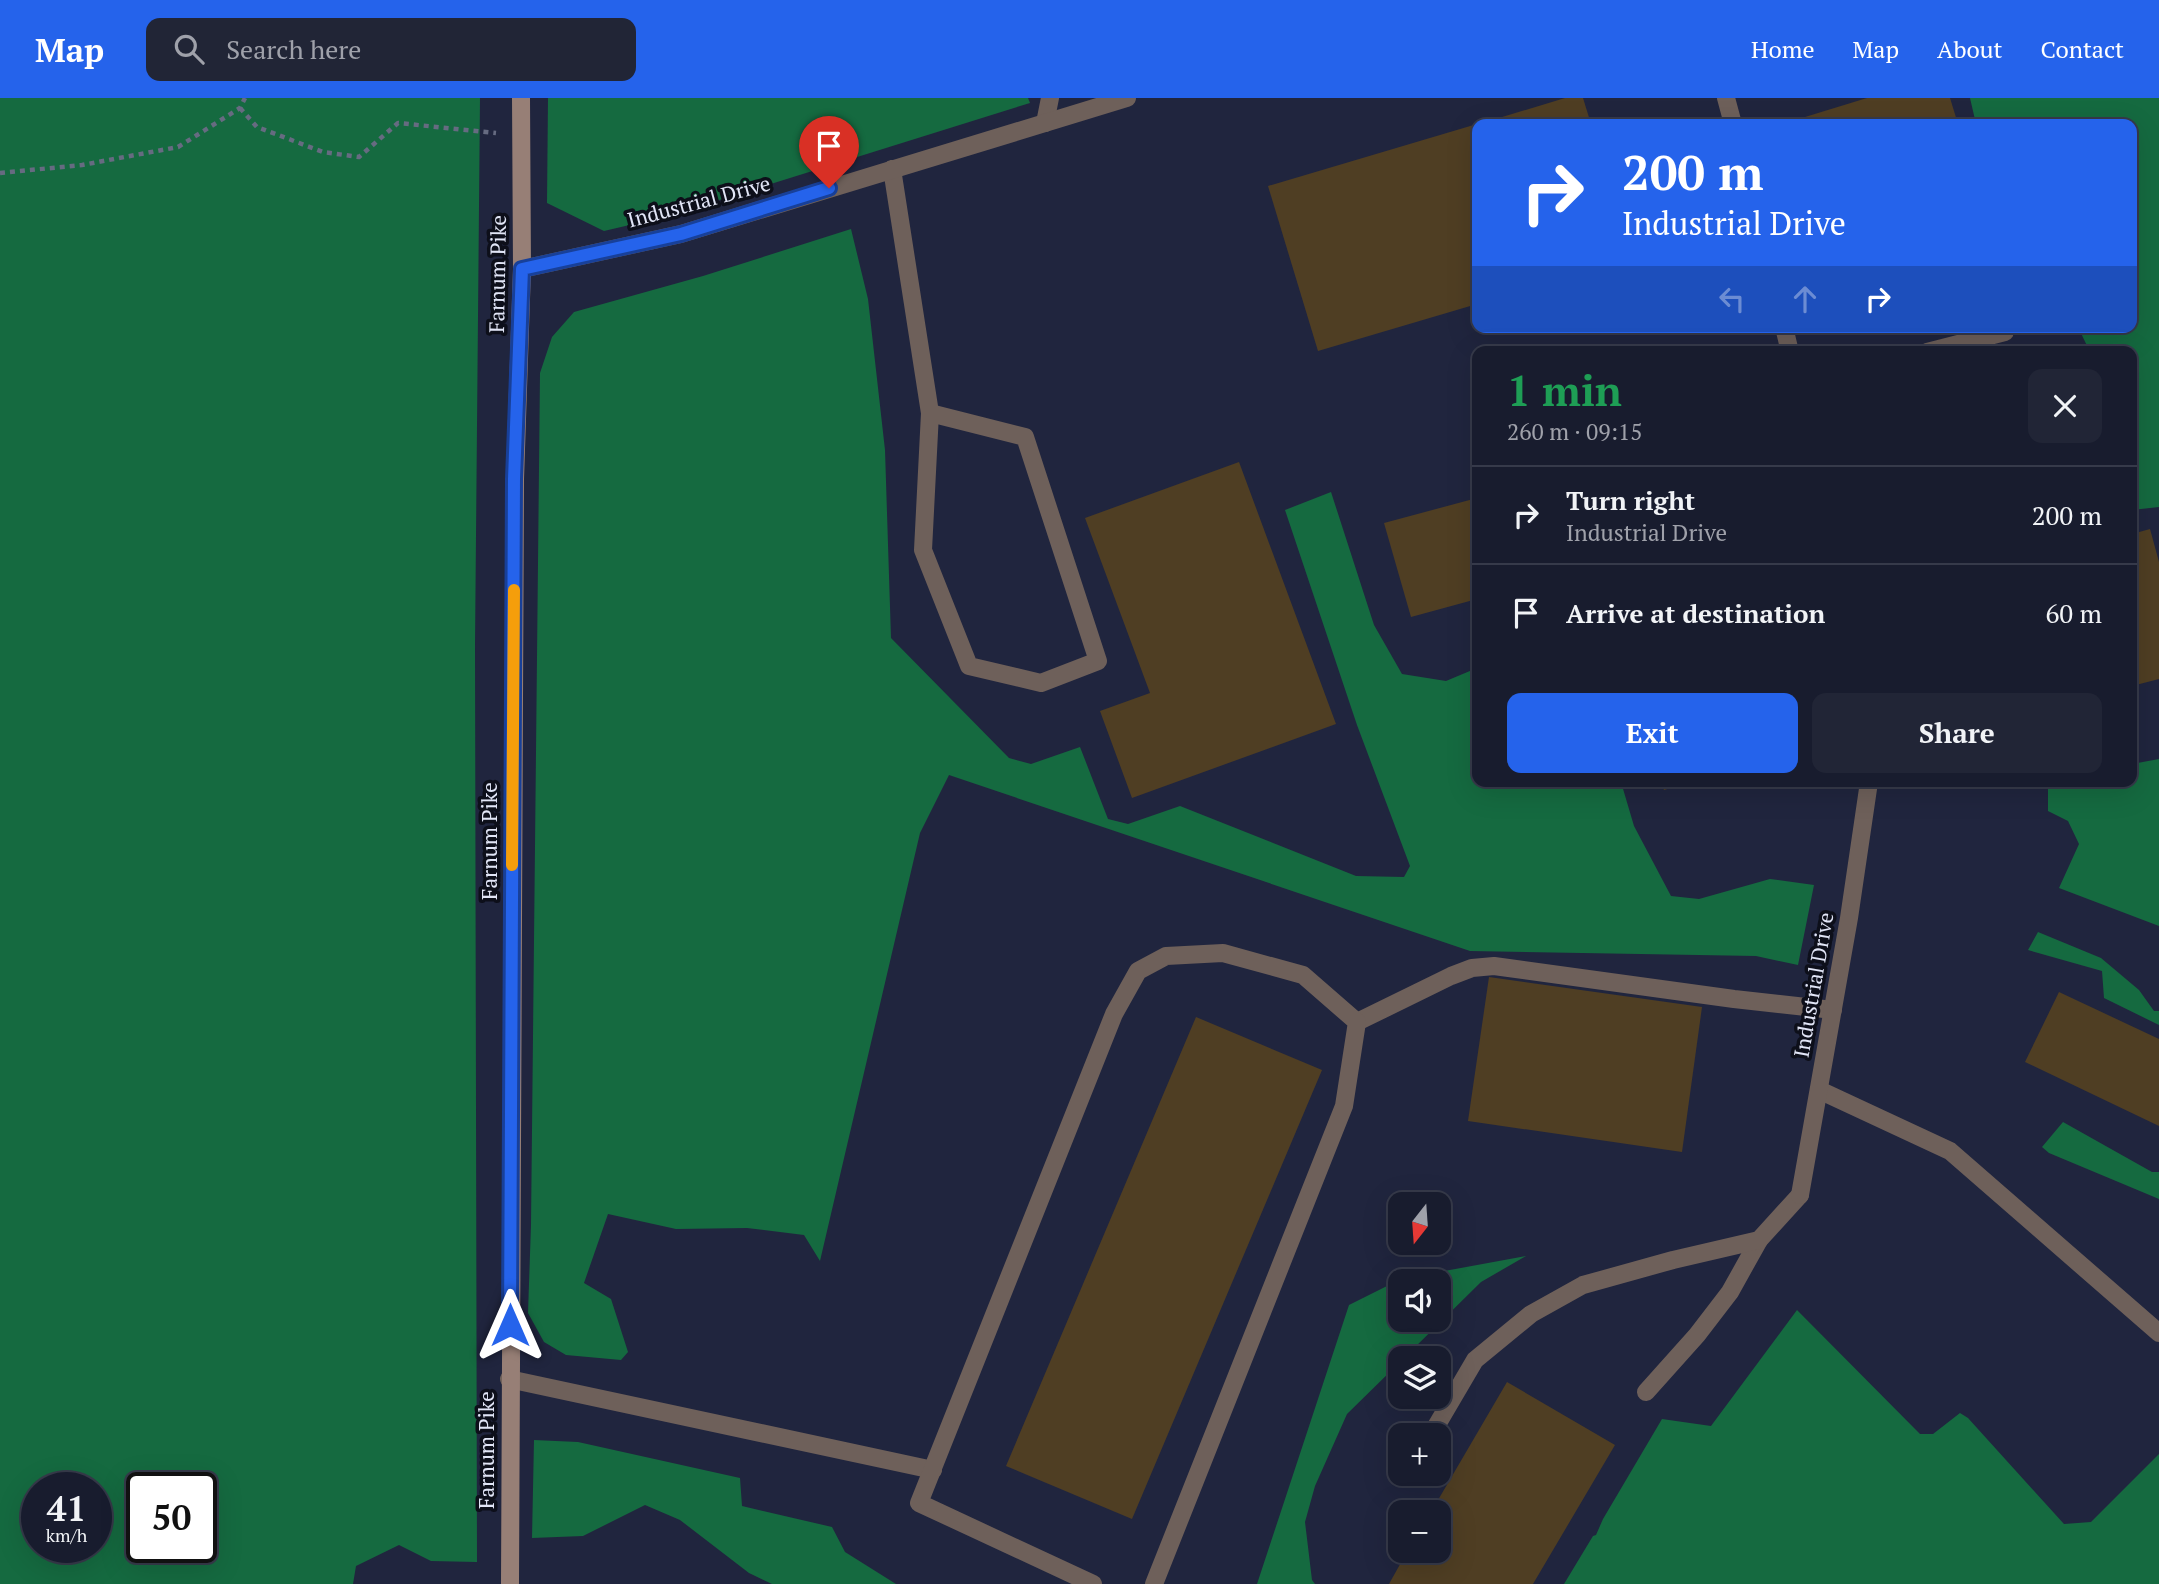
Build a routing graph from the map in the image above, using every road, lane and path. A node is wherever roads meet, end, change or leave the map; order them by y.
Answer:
1 (245, 98) edge
2 (521, 98) edge
3 (1050, 98) edge
4 (1127, 98) edge
5 (1726, 98) edge
6 (240, 108) junction
7 (1732, 119) edge
8 (1045, 123) junction
9 (521, 135) junction
10 (892, 169) junction
11 (0, 173) edge
12 (522, 269) junction
13 (2001, 333) edge
14 (1950, 346) edge
15 (930, 413) junction
16 (1868, 787) edge
17 (1833, 1010) junction
18 (1356, 1022) junction
19 (1819, 1090) junction
20 (1759, 1240) junction
21 (2159, 1332) edge
22 (509, 1379) junction
23 (1646, 1392) dead end
24 (1438, 1423) edge
25 (933, 1470) junction
26 (510, 1584) edge
27 (1093, 1584) edge
28 (1154, 1584) edge

1 - 6 path
2 - 9 main road, Farnum Pike
3 - 8 street
4 - 8 street, Industrial Drive
5 - 7 street
6 - 9 path
6 - 11 path
8 - 10 street, Industrial Drive
9 - 12 main road, Farnum Pike
10 - 12 street, Industrial Drive
10 - 15 street
12 - 22 main road, Farnum Pike
13 - 14 street
15 - 15 street
16 - 17 street, Industrial Drive
17 - 18 street
17 - 19 street, Industrial Drive
18 - 25 street
18 - 28 street
19 - 20 street, Industrial Drive
19 - 21 street
20 - 23 street
20 - 24 street
22 - 25 street
22 - 26 main road, Farnum Pike
25 - 27 street

